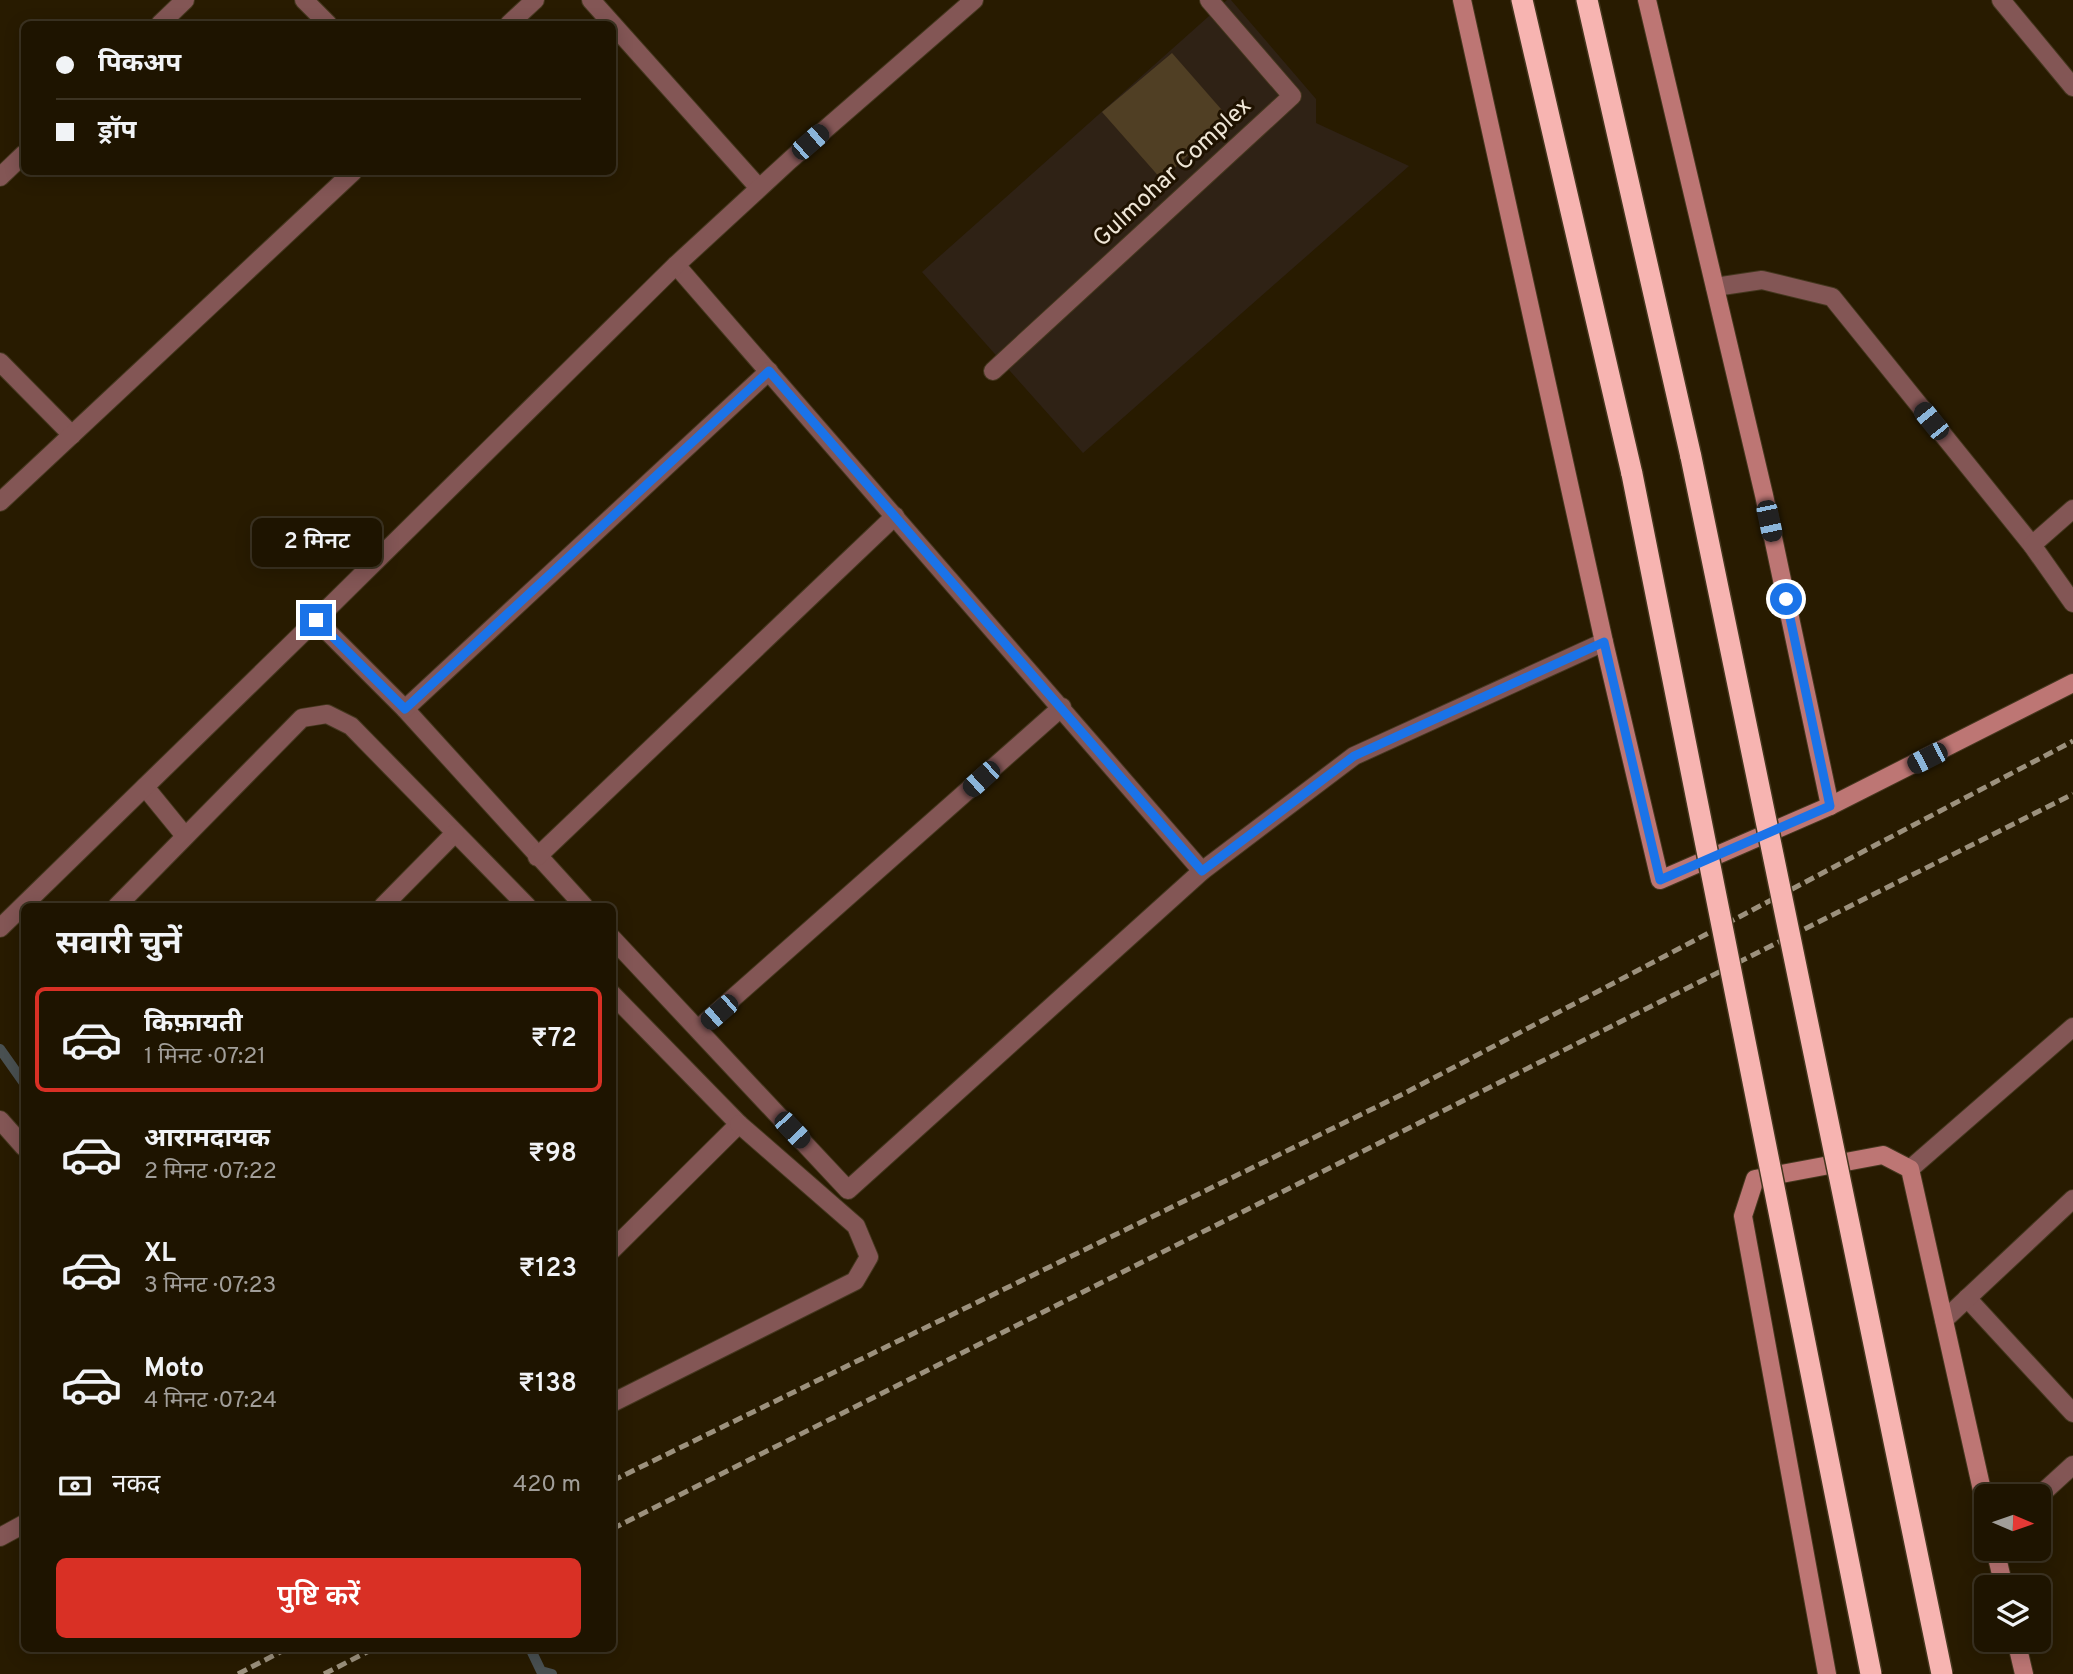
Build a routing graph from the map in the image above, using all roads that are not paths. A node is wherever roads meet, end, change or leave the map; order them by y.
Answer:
1 (185, 0) edge
2 (304, 0) edge
3 (535, 0) edge
4 (591, 0) edge
5 (1209, 0) edge
6 (1462, 0) edge
7 (1522, 0) edge
8 (1587, 0) edge
9 (1647, 0) edge
10 (2001, 0) edge
11 (970, 1) edge
12 (163, 21) edge
13 (325, 21) edge
14 (512, 21) edge
15 (610, 21) edge
16 (616, 28) edge
17 (2073, 87) edge
18 (21, 157) edge
19 (350, 175) edge
20 (0, 177) edge
21 (759, 188) junction
22 (676, 265) junction
23 (1715, 287) junction
24 (0, 362) edge
25 (769, 371) junction
26 (993, 372) dead end
27 (72, 435) junction
28 (0, 502) edge
29 (2073, 509) edge
30 (895, 516) junction
31 (2032, 545) junction
32 (2073, 603) edge
33 (316, 620) junction
34 (1604, 642) junction
35 (2073, 683) edge
36 (1062, 707) junction
37 (405, 709) junction
38 (145, 787) junction
39 (1830, 806) junction
40 (455, 833) junction
41 (186, 836) junction
42 (537, 857) junction
43 (1202, 871) junction
44 (26, 903) edge
45 (120, 903) edge
46 (386, 903) edge
47 (524, 903) edge
48 (581, 903) edge
49 (21, 908) edge
50 (0, 928) edge
51 (616, 941) edge
52 (616, 998) edge
53 (2073, 1027) edge
54 (698, 1030) junction
55 (0, 1120) edge
56 (739, 1124) junction
57 (21, 1144) edge
58 (1910, 1169) junction
59 (2073, 1199) edge
60 (616, 1247) edge
61 (1967, 1298) junction
62 (1944, 1320) junction
63 (616, 1401) edge
64 (2073, 1413) edge
65 (2073, 1465) edge
66 (1981, 1484) edge
67 (2051, 1485) edge
68 (21, 1526) edge
69 (0, 1537) edge
70 (2019, 1652) edge
71 (1827, 1674) edge
72 (1871, 1674) edge
73 (1942, 1674) edge
74 (2024, 1674) edge

1 - 12 street
2 - 13 street
3 - 14 street
4 - 15 street
5 - 26 street, Gulmohar Complex
6 - 34 street
7 - 72 highway, bridge
8 - 73 highway, bridge
9 - 23 street
10 - 17 street
11 - 21 street
16 - 21 street
18 - 20 street
19 - 27 street
21 - 22 street
22 - 25 street
22 - 33 street
23 - 31 street
23 - 39 street
24 - 27 street
25 - 30 street
25 - 37 street
27 - 28 street
29 - 31 street
30 - 36 street
30 - 42 street
31 - 32 street
33 - 37 street
33 - 38 street
34 - 39 street
34 - 43 street
35 - 39 street
36 - 43 street
36 - 54 street
37 - 42 street
38 - 41 street
38 - 44 street
40 - 41 street
40 - 46 street
40 - 47 street
41 - 45 street
42 - 48 street
43 - 54 street
49 - 50 street
51 - 54 street
52 - 56 street
53 - 58 street
55 - 57 street
56 - 60 street
56 - 63 street
58 - 62 street
58 - 71 street
59 - 61 street
61 - 62 street
61 - 64 street
62 - 66 street
65 - 67 street
68 - 69 street
70 - 74 street

